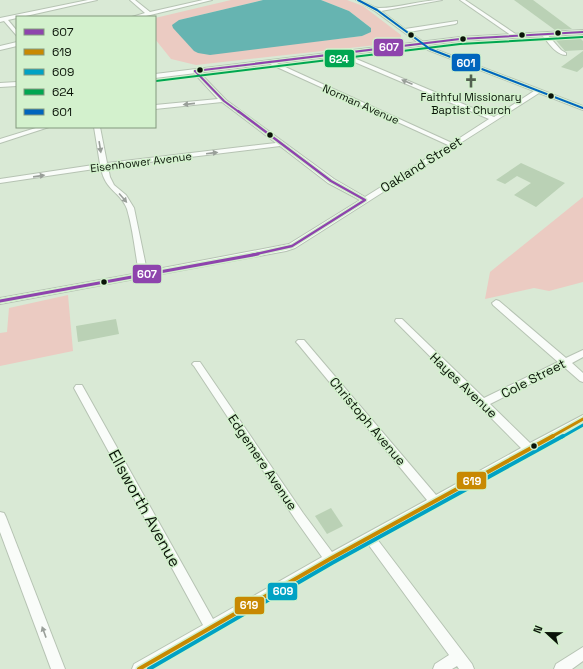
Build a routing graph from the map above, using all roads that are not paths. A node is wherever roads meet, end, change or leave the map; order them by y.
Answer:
1 (95, 0) edge
2 (132, 0) edge
3 (210, 0) edge
4 (358, 0) edge
5 (440, 0) edge
6 (462, 0) edge
7 (376, 10) junction
8 (148, 14) junction
9 (21, 16) edge
10 (140, 16) edge
11 (16, 17) edge
12 (3, 20) edge
13 (455, 22) dead end
14 (404, 31) junction
15 (583, 32) edge
16 (16, 33) edge
17 (544, 34) junction
18 (514, 36) junction
19 (412, 37) junction
20 (438, 42) junction
21 (16, 44) edge
22 (420, 44) junction
23 (404, 46) junction
24 (0, 48) edge
25 (434, 51) junction
26 (340, 54) junction
27 (564, 54) dead end
28 (270, 62) junction
29 (195, 71) junction
30 (156, 76) edge
31 (16, 84) edge
32 (0, 85) edge
33 (538, 91) junction
34 (223, 100) junction
35 (156, 107) edge
36 (583, 108) edge
37 (494, 118) junction
38 (43, 128) edge
39 (98, 128) edge
40 (0, 141) edge
41 (282, 144) junction
42 (452, 145) junction
43 (103, 166) junction
44 (0, 181) edge
45 (365, 200) junction
46 (144, 275) junction
47 (0, 301) edge
48 (496, 303) dead end
49 (399, 321) dead end
50 (301, 342) dead end
51 (583, 353) edge
52 (564, 362) junction
53 (197, 364) dead end
54 (583, 378) edge
55 (79, 388) dead end
56 (483, 403) junction
57 (583, 418) edge
58 (529, 449) junction
59 (434, 500) junction
60 (0, 517) edge
61 (370, 537) junction
62 (330, 559) junction
63 (211, 628) junction
64 (583, 653) edge
65 (458, 657) junction
66 (58, 669) edge
67 (139, 669) edge
68 (440, 669) edge
69 (467, 669) edge
70 (561, 669) edge

1 - 9 street
2 - 8 street
3 - 8 street
4 - 7 street
5 - 7 street
6 - 18 street
7 - 14 street
8 - 10 street
11 - 12 street
12 - 16 street
13 - 14 street
14 - 19 street
15 - 17 main road
17 - 18 main road
17 - 27 street
18 - 20 main road
19 - 22 street
19 - 23 main road
20 - 22 main road
20 - 25 main road
21 - 24 street
22 - 23 main road
22 - 25 street
23 - 26 main road
25 - 33 street
26 - 28 main road
37 -> 26 street
28 - 29 main road
28 - 42 street, Norman Avenue
29 - 30 main road
29 - 34 street
31 - 32 main road
33 - 36 street
33 - 37 street, Oakland Street
34 -> 35 street
34 - 41 street
37 - 42 street, Oakland Street
38 - 40 street
39 -> 43 street
43 -> 41 street, Eisenhower Avenue
41 - 45 street
42 - 45 street, Oakland Street
44 -> 43 street, Eisenhower Avenue
43 -> 46 street
45 - 46 street, Oakland Street
46 - 47 street, Oakland Street
48 - 52 street
49 - 56 street, Hayes Avenue
50 - 59 street, Christoph Avenue
51 - 52 street, Cole Street
52 - 54 street
52 - 56 street, Cole Street
53 - 62 street, Edgemere Avenue
55 - 63 street, Ellsworth Avenue
56 - 58 street, Hayes Avenue
57 - 58 street
58 - 59 street
59 - 61 street
66 -> 60 street
61 - 62 street
61 - 65 street
62 - 63 street
63 - 67 street
64 - 70 street
65 - 68 street
65 - 69 street

